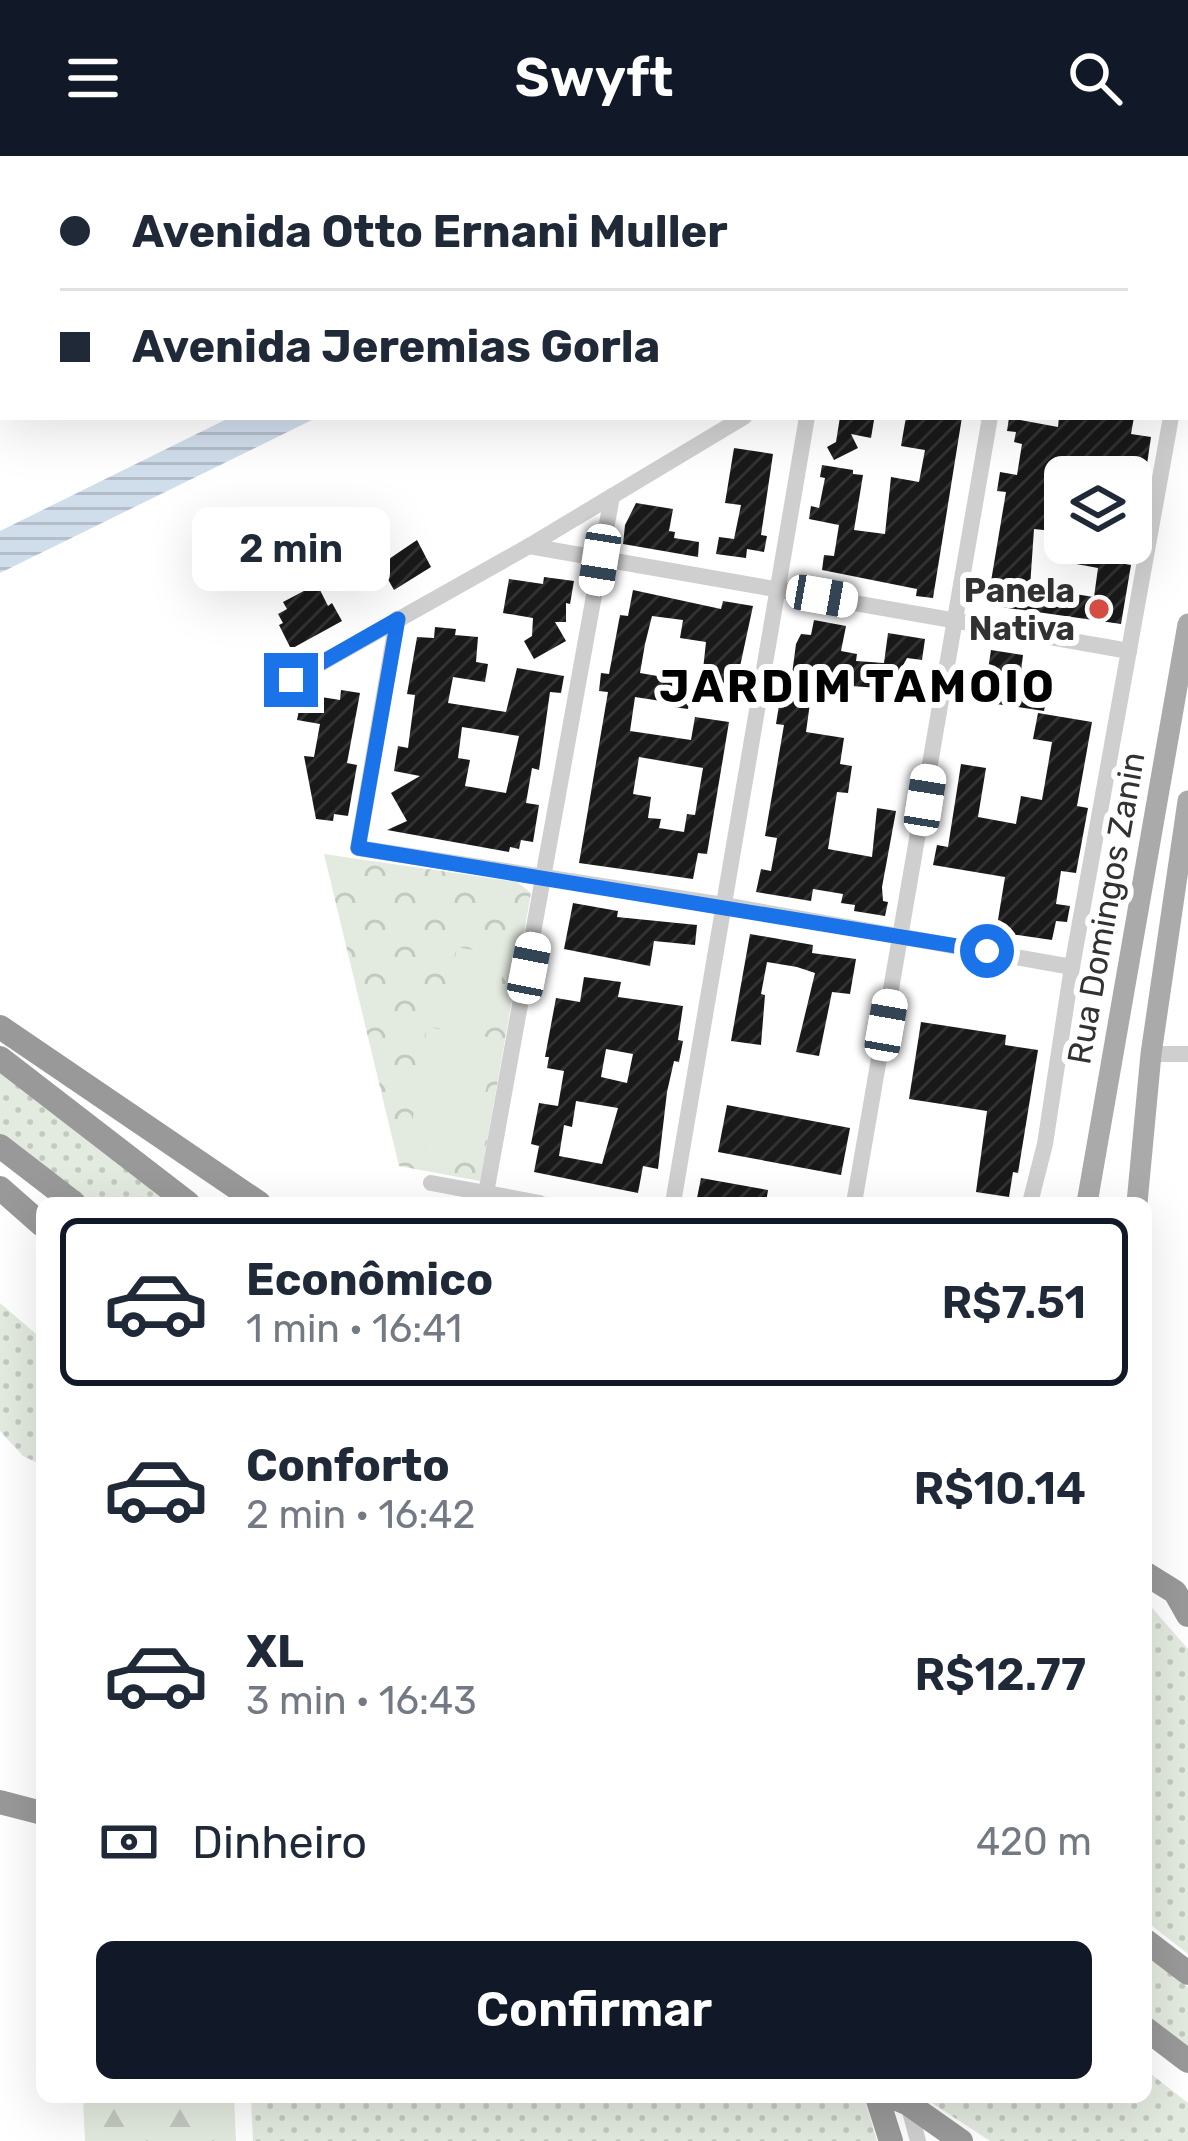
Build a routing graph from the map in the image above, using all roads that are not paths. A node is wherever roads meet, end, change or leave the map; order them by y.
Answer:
1 (738, 420) edge
2 (806, 420) edge
3 (989, 420) edge
4 (1170, 420) edge
5 (612, 496) junction
6 (529, 546) junction
7 (600, 560) junction
8 (778, 589) junction
9 (398, 619) junction
10 (955, 620) junction
11 (1188, 624) edge
12 (1129, 651) junction
13 (291, 680) dead end
14 (1188, 801) edge
15 (1186, 829) edge
16 (1182, 874) edge
17 (546, 877) junction
18 (724, 905) junction
19 (903, 936) junction
20 (1072, 967) junction
21 (0, 1027) edge
22 (1151, 1054) junction
23 (1188, 1054) edge
24 (0, 1058) edge
25 (0, 1146) edge
26 (431, 1183) dead end
27 (0, 1188) edge
28 (486, 1193) junction
29 (66, 1197) edge
30 (180, 1197) edge
31 (250, 1197) edge
32 (508, 1197) edge
33 (674, 1197) edge
34 (855, 1197) edge
35 (1032, 1197) edge
36 (1088, 1197) edge
37 (1138, 1197) edge
38 (36, 1220) edge
39 (1152, 1573) edge
40 (1181, 1594) edge
41 (1188, 1615) edge
42 (5, 1804) edge
43 (36, 1812) edge
44 (1152, 1946) edge
45 (1188, 1973) edge
46 (1152, 2034) edge
47 (1188, 2061) edge
48 (880, 2103) edge
49 (900, 2103) edge
50 (904, 2103) edge
51 (891, 2141) edge
52 (918, 2141) edge
53 (962, 2141) edge

1 - 5 street
2 - 8 street
3 - 10 street
4 - 12 street
5 - 6 street
5 - 7 street
6 - 7 street
6 - 9 street
7 - 8 street
7 - 17 street
8 - 10 street
8 - 18 street
9 - 13 street
9 - 17 street
10 - 12 street
10 - 19 street
11 - 36 main road, Rua Domingos Zanin
12 - 20 street
14 - 15 main road, Rua Domingos Zanin
15 - 16 main road, Rua Domingos Zanin
16 - 22 main road, Rua Domingos Zanin
17 - 18 street
17 - 28 street
18 - 19 street
18 - 33 street
19 - 20 street
19 - 34 street
20 - 35 street
21 - 31 highway
22 - 23 street
22 - 37 main road, Rua Domingos Zanin
24 - 30 highway
25 - 29 highway
26 - 28 street
27 - 38 highway
28 - 32 street
39 - 40 highway
40 - 41 highway
42 - 43 highway
44 - 45 highway
46 - 47 highway
48 - 51 highway
49 - 52 street
50 - 53 highway

